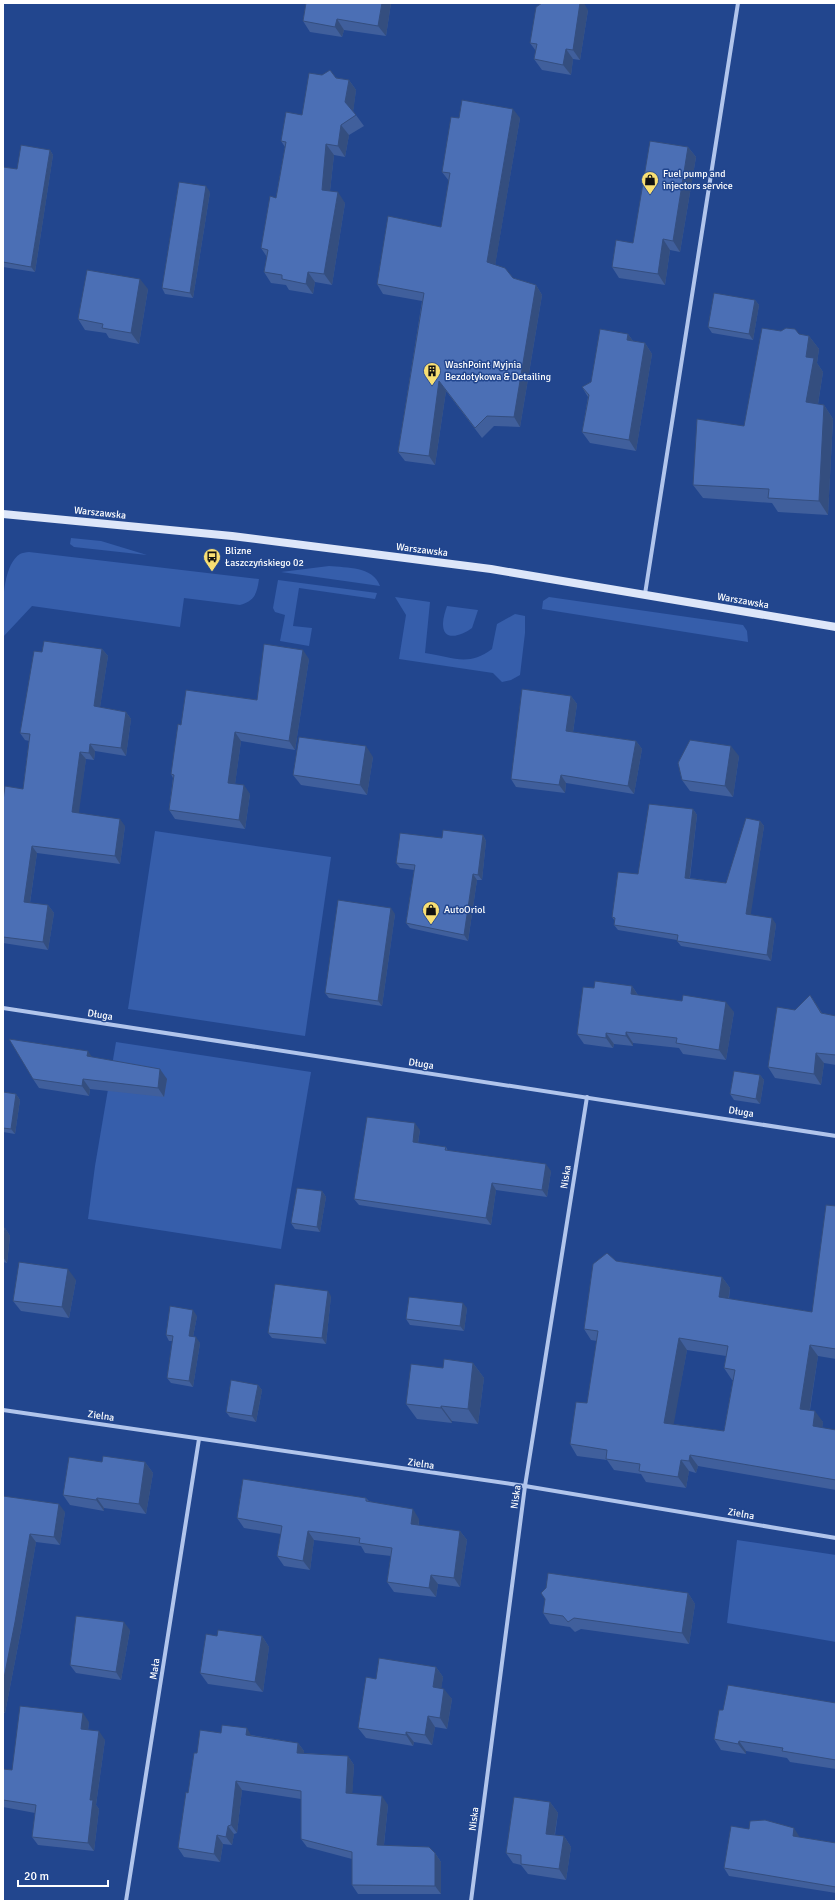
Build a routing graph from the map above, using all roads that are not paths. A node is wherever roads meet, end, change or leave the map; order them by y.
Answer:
1 (738, 3) edge
2 (3, 514) edge
3 (645, 594) junction
4 (836, 627) edge
5 (3, 1008) edge
6 (587, 1097) junction
7 (836, 1136) edge
8 (3, 1410) edge
9 (199, 1439) junction
10 (525, 1486) junction
11 (836, 1538) edge
12 (126, 1901) edge
13 (471, 1901) edge

1 - 3 street
2 - 3 main road, Warszawska
3 - 4 main road, Warszawska
5 - 6 street, Długa
6 - 7 street, Długa
6 - 10 street, Niska
8 - 9 street, Zielna
9 - 10 street, Zielna
9 - 12 street, Mała
10 - 11 street, Zielna
10 - 13 street, Niska

